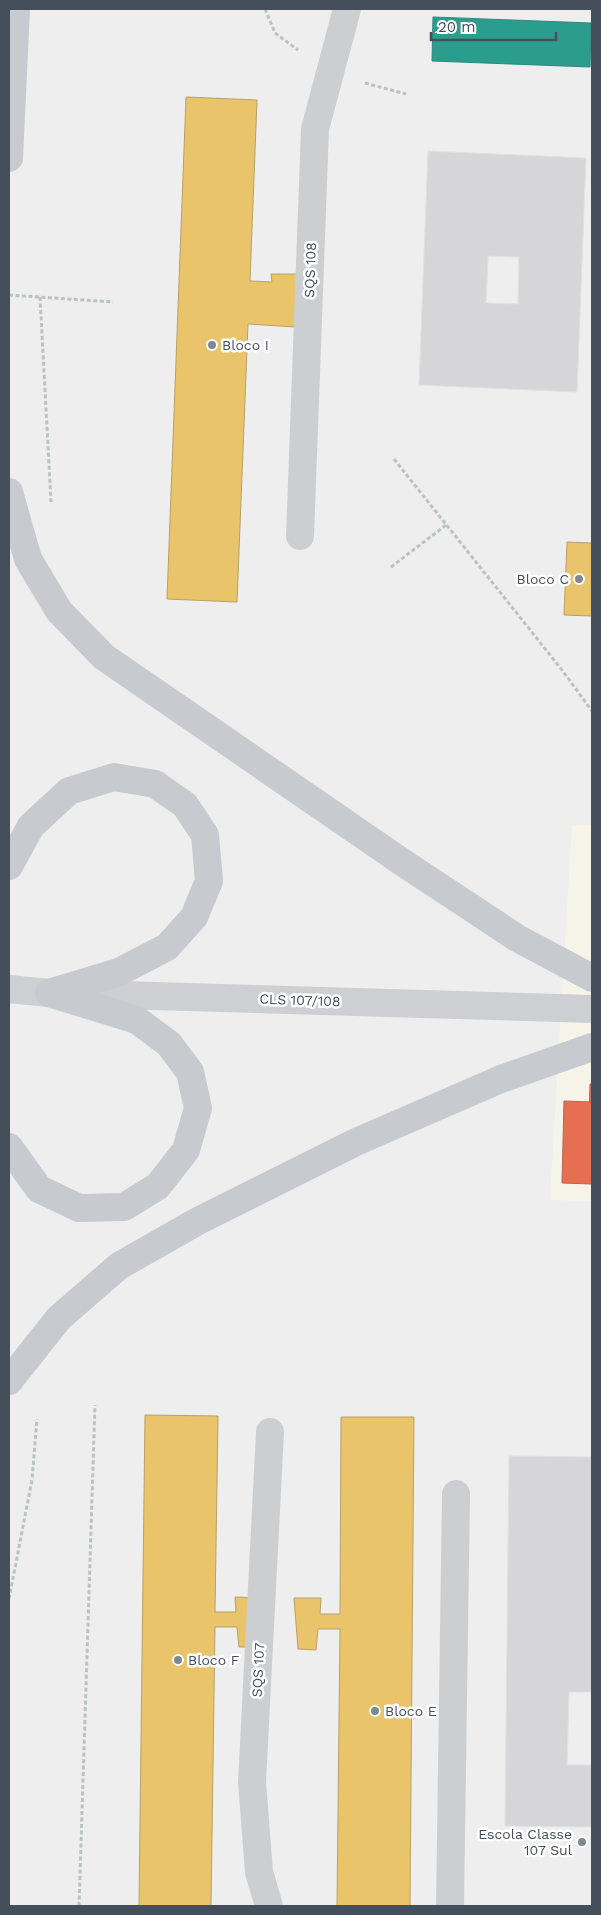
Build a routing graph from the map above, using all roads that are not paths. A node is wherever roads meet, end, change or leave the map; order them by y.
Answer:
1 (16, 9) edge
2 (347, 9) edge
3 (9, 158) edge
4 (9, 492) edge
5 (300, 536) dead end
6 (9, 866) edge
7 (592, 978) edge
8 (9, 990) edge
9 (49, 993) junction
10 (592, 1008) edge
11 (592, 1047) edge
12 (9, 1146) edge
13 (9, 1381) edge
14 (270, 1432) dead end
15 (456, 1494) dead end
16 (269, 1906) edge
17 (450, 1906) edge

1 - 3 main road
2 - 5 street, SQS 108
4 - 7 main road
6 - 9 main road
8 - 9 street, CLS 107/108
9 - 10 street, CLS 107/108
9 - 12 main road
11 - 13 main road
14 - 16 street, SQS 107
15 - 17 street

